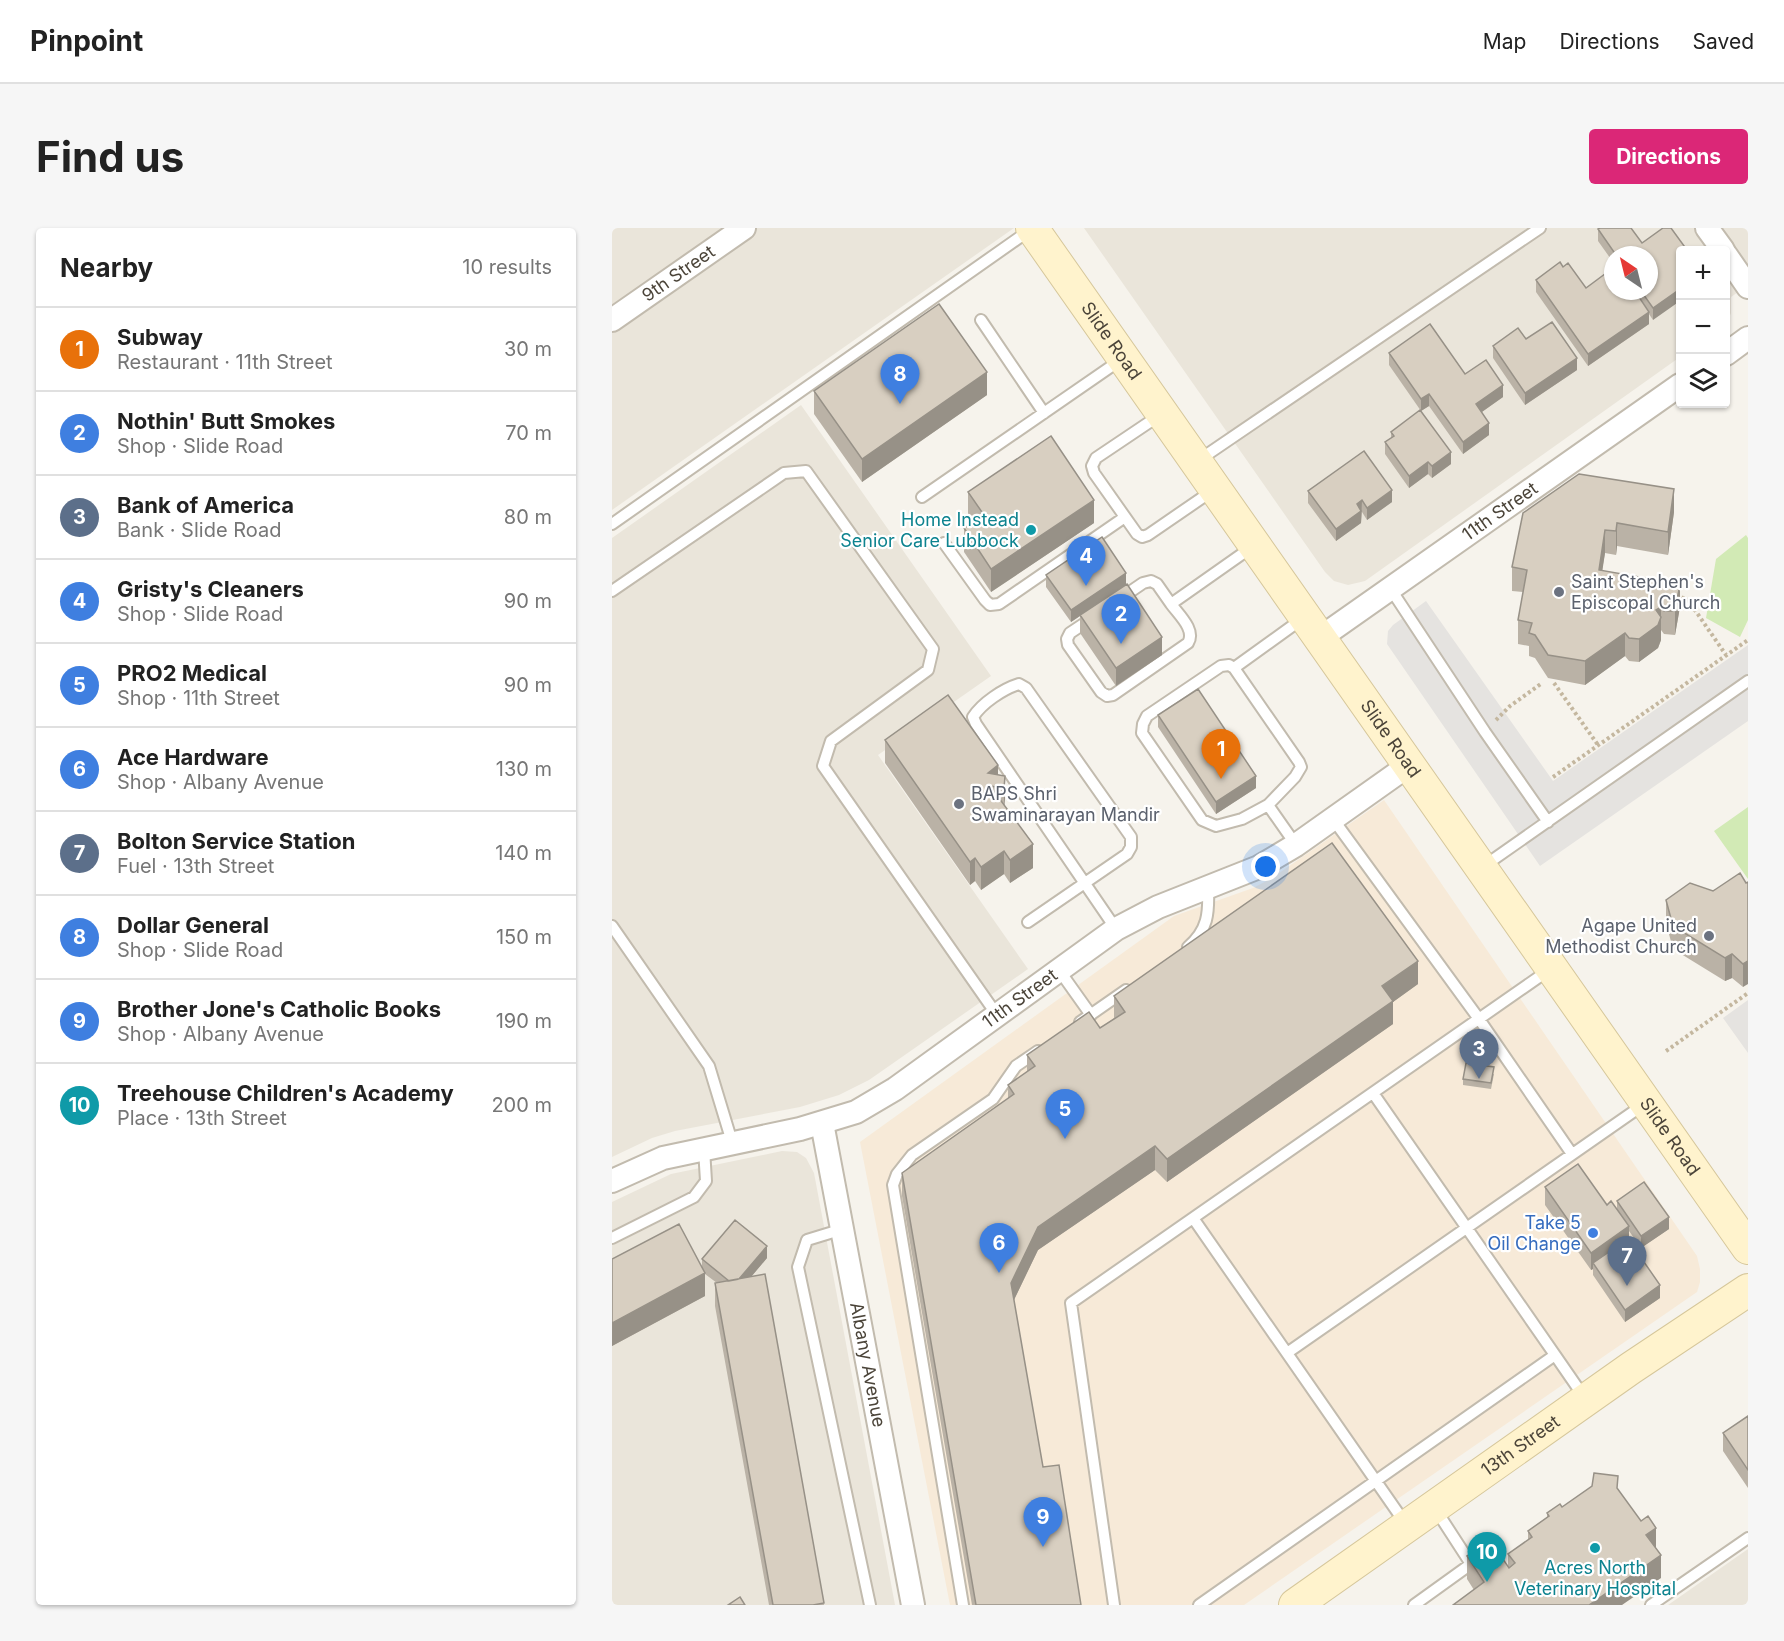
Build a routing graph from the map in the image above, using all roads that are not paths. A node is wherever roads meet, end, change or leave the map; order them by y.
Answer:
1 (744, 228) edge
2 (1033, 228) edge
3 (1540, 228) edge
4 (1707, 228) edge
5 (1720, 246) edge
6 (1730, 262) edge
7 (1748, 287) edge
8 (612, 320) edge
9 (981, 320) dead end
10 (1748, 338) edge
11 (1730, 351) edge
12 (1124, 358) junction
13 (1676, 388) edge
14 (1044, 413) junction
15 (1162, 413) junction
16 (1197, 462) junction
17 (1215, 489) junction
18 (922, 496) dead end
19 (1125, 517) junction
20 (612, 524) edge
21 (944, 543) dead end
22 (1255, 545) junction
23 (1390, 588) junction
24 (612, 591) edge
25 (1116, 602) edge
26 (1172, 604) junction
27 (1098, 615) edge
28 (1312, 627) junction
29 (1234, 668) junction
30 (1748, 681) edge
31 (1409, 765) junction
32 (1268, 805) junction
33 (1333, 819) junction
34 (1548, 822) junction
35 (1296, 845) junction
36 (1481, 868) junction
37 (1084, 883) junction
38 (1208, 889) junction
39 (1028, 922) dead end
40 (612, 926) edge
41 (1116, 929) junction
42 (1181, 952) edge
43 (1552, 968) junction
44 (1059, 970) junction
45 (1134, 984) edge
46 (997, 1015) junction
47 (1091, 1015) junction
48 (1479, 1019) junction
49 (1072, 1028) edge
50 (1044, 1047) edge
51 (1372, 1093) junction
52 (1646, 1103) junction
53 (822, 1123) junction
54 (732, 1142) junction
55 (704, 1149) junction
56 (1572, 1154) junction
57 (612, 1181) edge
58 (1194, 1218) junction
59 (1467, 1228) junction
60 (843, 1229) junction
61 (612, 1238) edge
62 (1748, 1248) edge
63 (1748, 1290) edge
64 (1287, 1353) junction
65 (1555, 1355) junction
66 (1586, 1400) junction
67 (1376, 1481) junction
68 (1435, 1507) junction
69 (1407, 1526) junction
70 (1748, 1538) edge
71 (1298, 1604) edge
72 (870, 1605) edge
73 (913, 1605) edge
74 (963, 1605) edge
75 (1114, 1605) edge
76 (1199, 1605) edge
77 (1414, 1605) edge
78 (1651, 1605) edge

1 - 8 street, 9th Street
2 - 12 main road, Slide Road
2 - 20 lane
3 - 16 lane
4 - 5 street
6 - 7 street
9 - 14 lane
10 - 11 street
12 - 14 lane
12 - 15 main road, Slide Road
13 - 23 street, 11th Street
14 - 18 lane
15 - 16 main road, Slide Road
15 - 19 lane
16 - 17 main road, Slide Road
17 - 19 lane
17 - 22 main road, Slide Road
19 - 21 lane
22 - 26 lane
22 - 28 main road, Slide Road
23 - 28 street, 11th Street
23 - 34 lane
24 - 46 lane
25 - 26 lane
26 - 27 lane
28 - 29 lane
28 - 31 main road, Slide Road
29 - 32 lane
29 - 32 lane
30 - 34 lane
31 - 33 street, 11th Street
31 - 36 main road, Slide Road
32 - 35 lane
33 - 35 street, 11th Street
33 - 48 lane
34 - 36 lane
35 - 38 street, 11th Street
36 - 43 main road, Slide Road
37 - 37 lane
37 - 39 lane
37 - 41 lane
38 - 41 street, 11th Street
38 - 42 lane
40 - 54 lane
41 - 44 street, 11th Street
43 - 48 lane
43 - 52 main road, Slide Road
44 - 46 street, 11th Street
44 - 47 lane
45 - 47 lane
46 - 53 street, 11th Street
47 - 49 lane
48 - 51 lane
48 - 56 lane
50 - 74 lane
51 - 58 lane
51 - 59 lane
52 - 56 lane
52 - 62 main road, Slide Road
53 - 54 street, 11th Street
53 - 60 street, Albany Avenue
54 - 55 street, 11th Street
55 - 57 street, 11th Street
55 - 61 lane
56 - 59 lane
58 - 64 lane
58 - 75 lane
59 - 64 lane
59 - 65 lane
60 - 72 lane
60 - 73 street, Albany Avenue
63 - 66 main road, 13th Street
64 - 67 lane
65 - 66 lane
65 - 67 lane
66 - 68 main road, 13th Street
67 - 69 lane
67 - 76 lane
68 - 69 main road, 13th Street
68 - 77 lane
69 - 71 main road, 13th Street
70 - 78 lane

